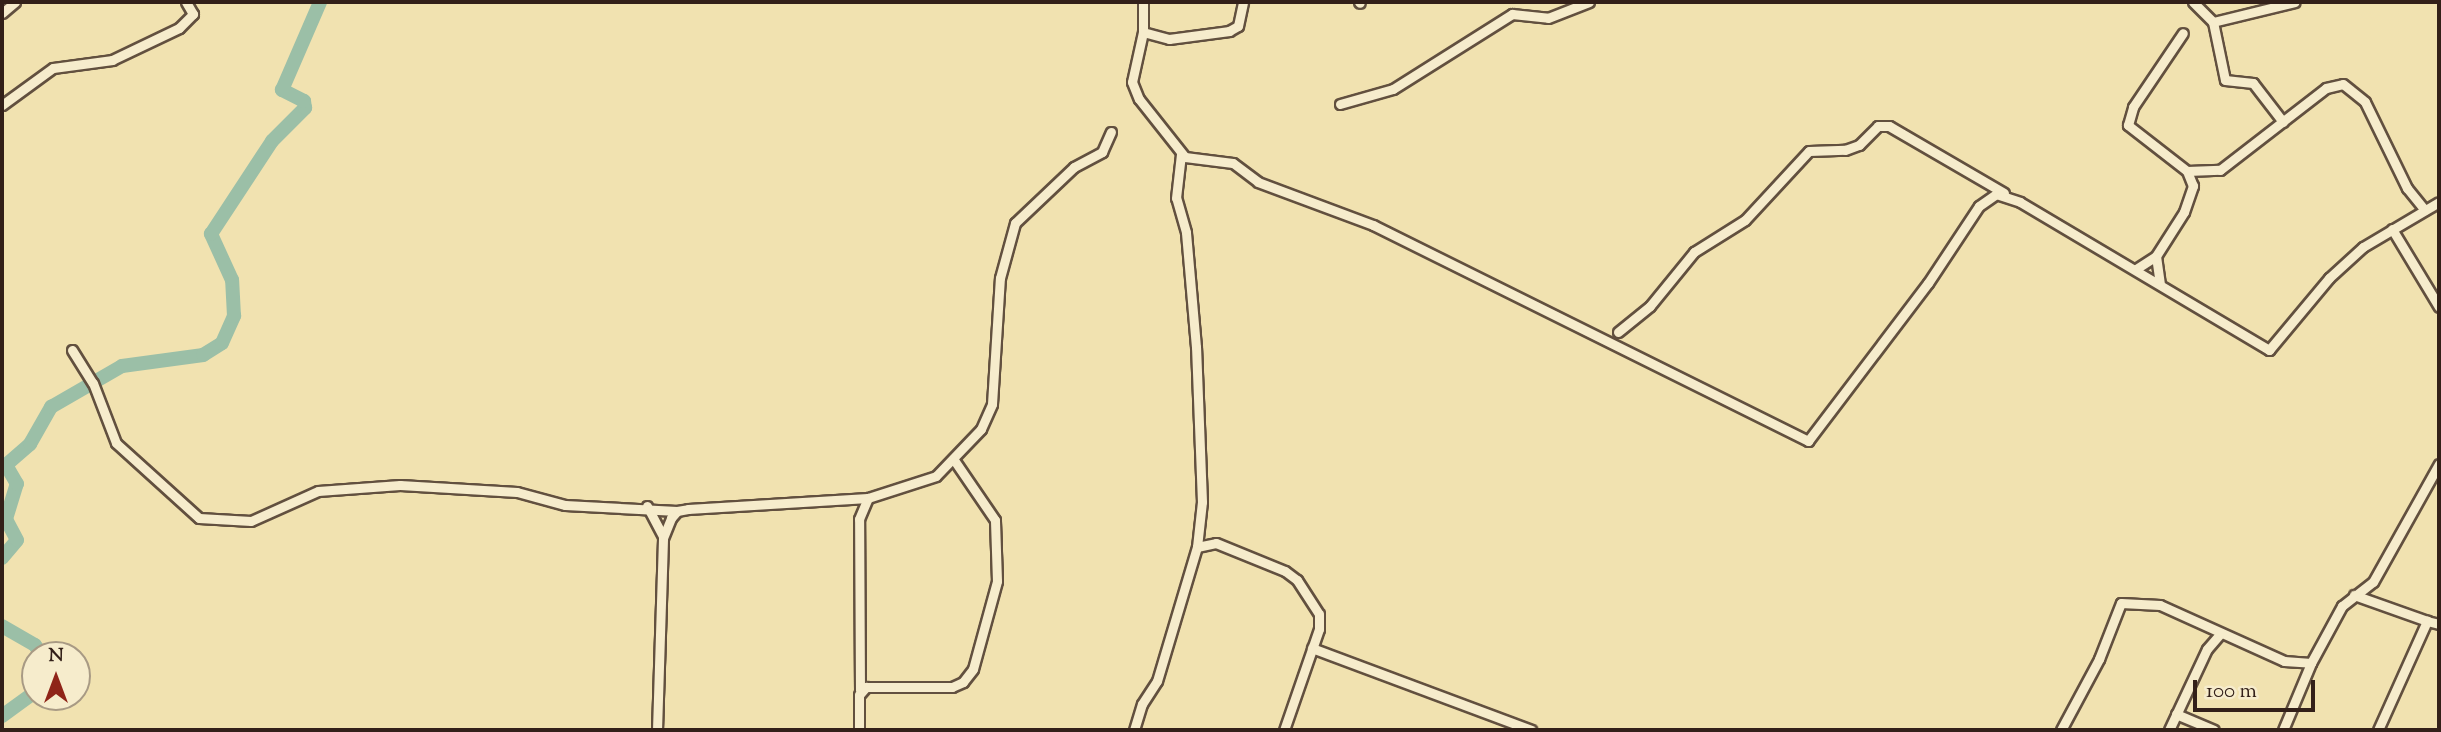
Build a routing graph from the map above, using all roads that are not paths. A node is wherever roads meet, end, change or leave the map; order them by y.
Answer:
1 (186, 2) edge
2 (1143, 2) edge
3 (1243, 2) edge
4 (1589, 2) edge
5 (2193, 2) edge
6 (2295, 2) edge
7 (2213, 22) junction
8 (1143, 32) junction
9 (2183, 33) dead end
10 (1340, 104) dead end
11 (2, 105) edge
12 (2283, 122) junction
13 (1111, 132) dead end
14 (1181, 154) junction
15 (2187, 171) junction
16 (2004, 194) junction
17 (2439, 202) edge
18 (2425, 210) junction
19 (2392, 229) junction
20 (2156, 256) junction
21 (2136, 269) junction
22 (2160, 283) junction
23 (2439, 307) edge
24 (1618, 332) dead end
25 (72, 350) dead end
26 (954, 460) junction
27 (2439, 464) edge
28 (868, 498) junction
29 (647, 506) junction
30 (677, 511) junction
31 (663, 538) junction
32 (1197, 547) junction
33 (2373, 582) junction
34 (2354, 595) junction
35 (2379, 601) junction
36 (2427, 621) junction
37 (2439, 624) edge
38 (2217, 636) junction
39 (1312, 648) junction
40 (2311, 663) junction
41 (860, 690) junction
42 (2176, 714) junction
43 (657, 730) edge
44 (859, 730) edge
45 (1134, 730) edge
46 (1284, 730) edge
47 (1531, 730) edge
48 (2062, 730) edge
49 (2169, 730) edge
50 (2214, 730) edge
51 (2283, 730) edge
52 (2378, 730) edge

1 - 11 street
2 - 8 street
3 - 8 street
4 - 10 street
5 - 7 street
6 - 7 street
7 - 12 street
8 - 14 street
9 - 15 street
12 - 15 street
12 - 18 street
13 - 26 street
14 - 16 street
14 - 32 street
15 - 20 street
16 - 21 street
16 - 24 street
17 - 18 street
18 - 19 street
19 - 22 street
19 - 23 street
20 - 21 street
20 - 22 street
21 - 22 street
25 - 29 street
26 - 28 street
26 - 41 street
27 - 33 street
28 - 30 street
28 - 41 street
29 - 30 street
29 - 31 street
30 - 31 street
31 - 43 street
32 - 39 street
32 - 45 street
33 - 34 street
33 - 35 street
34 - 35 street
34 - 40 street
35 - 36 street
36 - 37 street
36 - 52 street
38 - 40 street
38 - 42 street
38 - 48 street
39 - 46 street
39 - 47 street
40 - 51 street
41 - 44 street
42 - 49 street
42 - 50 street

